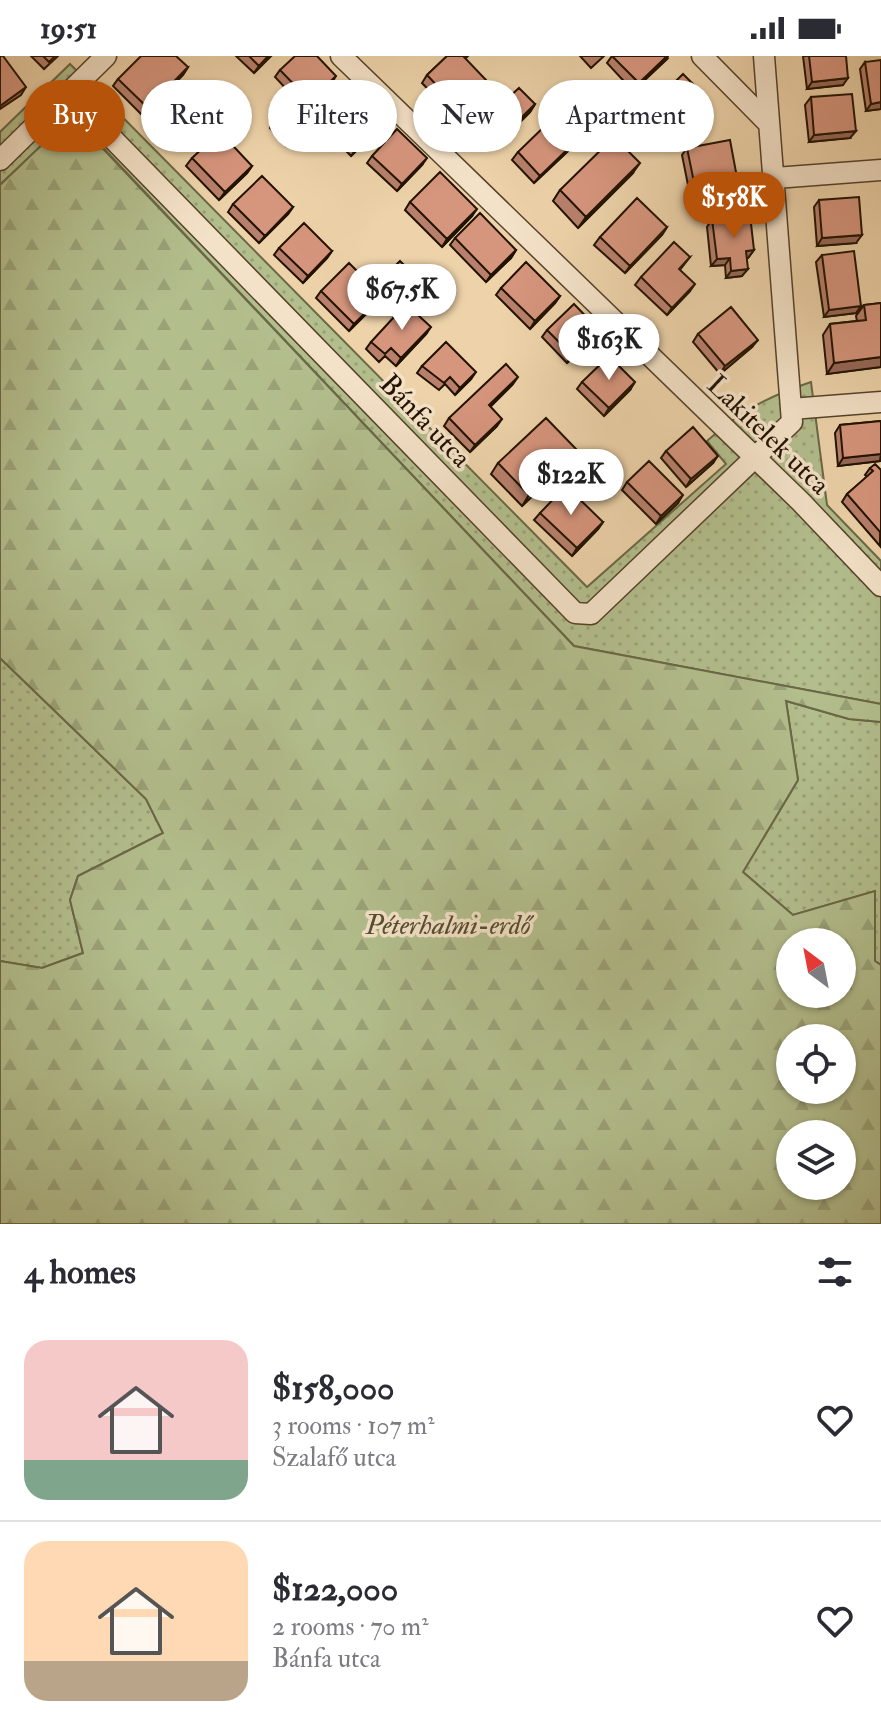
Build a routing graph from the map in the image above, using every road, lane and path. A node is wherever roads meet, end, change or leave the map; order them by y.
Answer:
1 (106, 56) edge
2 (341, 56) edge
3 (702, 56) edge
4 (764, 56) edge
5 (83, 80) edge
6 (769, 124) junction
7 (24, 137) edge
8 (125, 151) edge
9 (0, 160) edge
10 (881, 170) edge
11 (775, 178) junction
12 (881, 402) edge
13 (791, 409) junction
14 (755, 460) junction
15 (881, 586) edge

1 - 5 street
2 - 14 street, Lakitelek utca
3 - 6 street
4 - 6 street
6 - 11 street
7 - 9 street
8 - 14 street, Bánfa utca
10 - 11 street
11 - 13 street
12 - 13 street
13 - 14 street, Bánfa utca
14 - 15 street, Lakitelek utca

